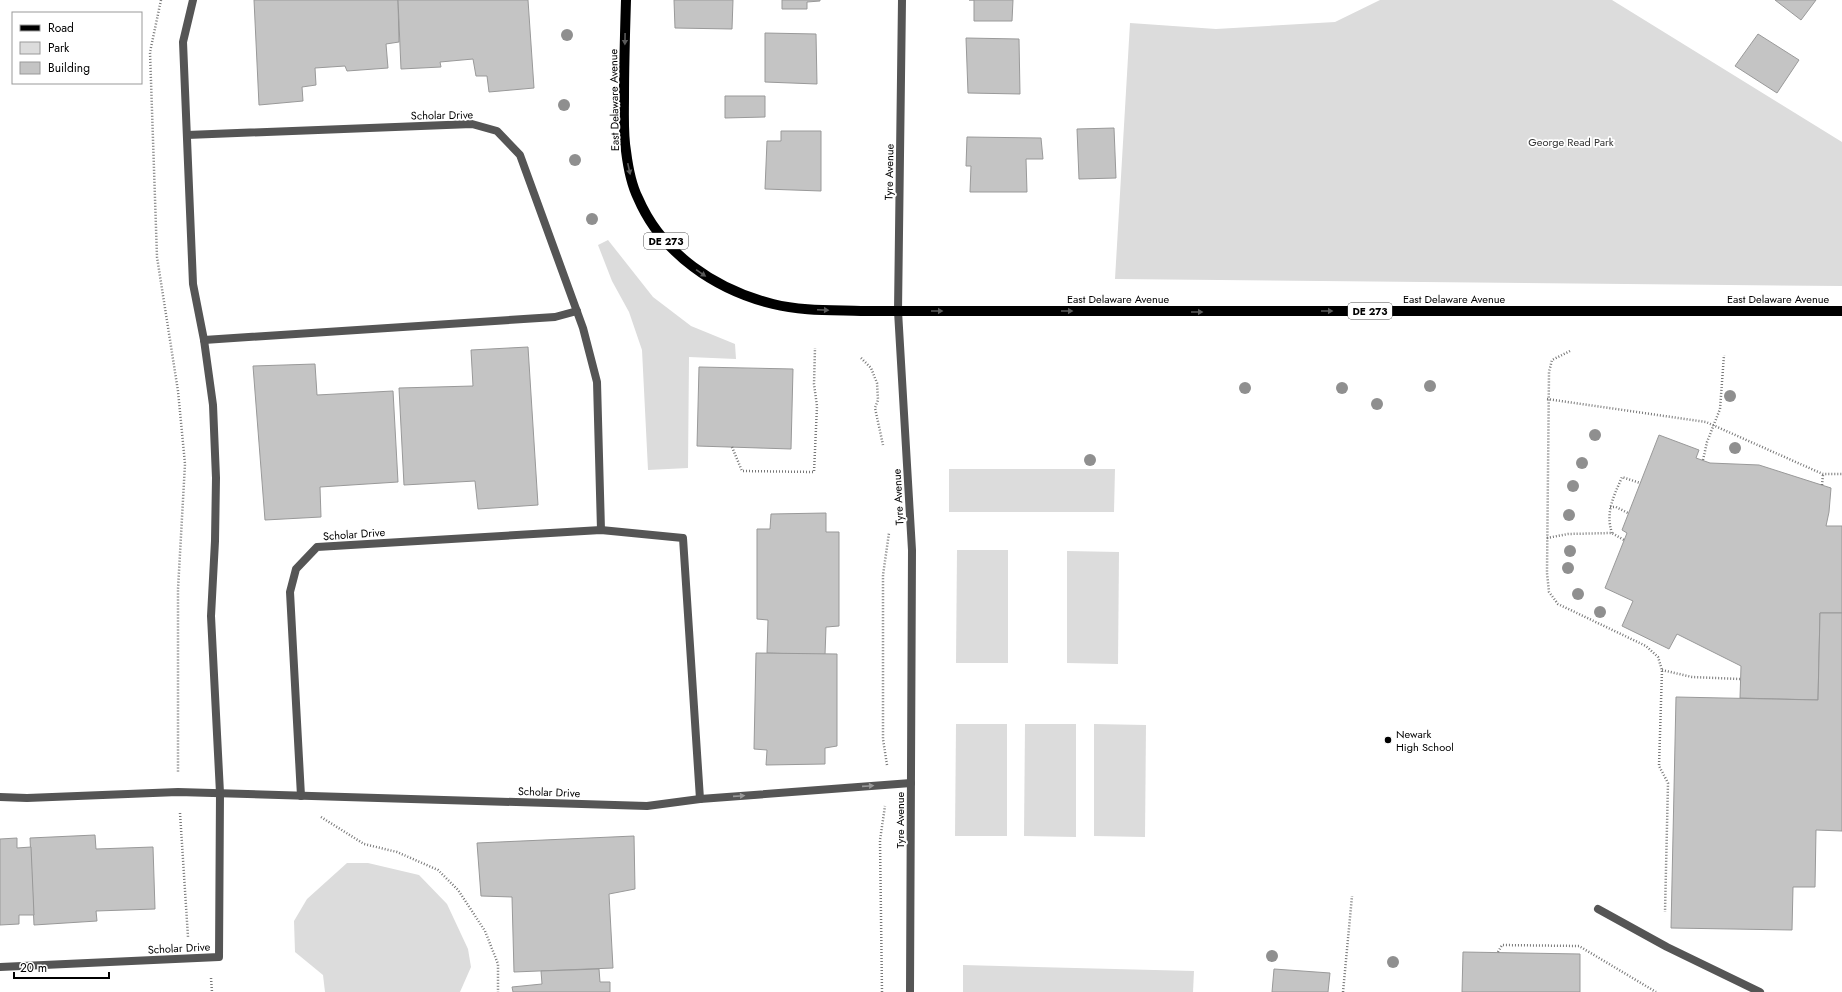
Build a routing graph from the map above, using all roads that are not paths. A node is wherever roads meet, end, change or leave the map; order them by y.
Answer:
1 (193, 0) edge
2 (626, 0) edge
3 (902, 0) edge
4 (187, 135) junction
5 (577, 311) junction
6 (898, 311) junction
7 (1842, 311) edge
8 (204, 340) junction
9 (601, 530) junction
10 (911, 783) junction
11 (220, 793) junction
12 (301, 796) junction
13 (0, 797) edge
14 (700, 799) junction
15 (1598, 909) dead end
16 (0, 966) edge
17 (1750, 990) edge
18 (910, 992) edge
19 (1760, 992) edge

1 - 4 street, Scholar Drive
2 -> 6 main road, East Delaware Avenue / DE 273
3 - 6 street, Tyre Avenue
4 - 5 street, Scholar Drive
4 - 8 street, Scholar Drive
5 - 8 street
5 - 9 street, Scholar Drive
6 -> 7 main road, East Delaware Avenue / DE 273
6 - 10 street, Tyre Avenue
8 - 11 street, Scholar Drive
9 - 12 street, Scholar Drive
9 - 14 street, Scholar Drive
14 -> 10 street, Scholar Drive
10 - 18 street, Tyre Avenue
11 - 12 street, Scholar Drive
11 - 13 street, Scholar Drive
11 - 16 street, Scholar Drive
12 - 14 street, Scholar Drive
15 - 17 street
17 - 19 street

